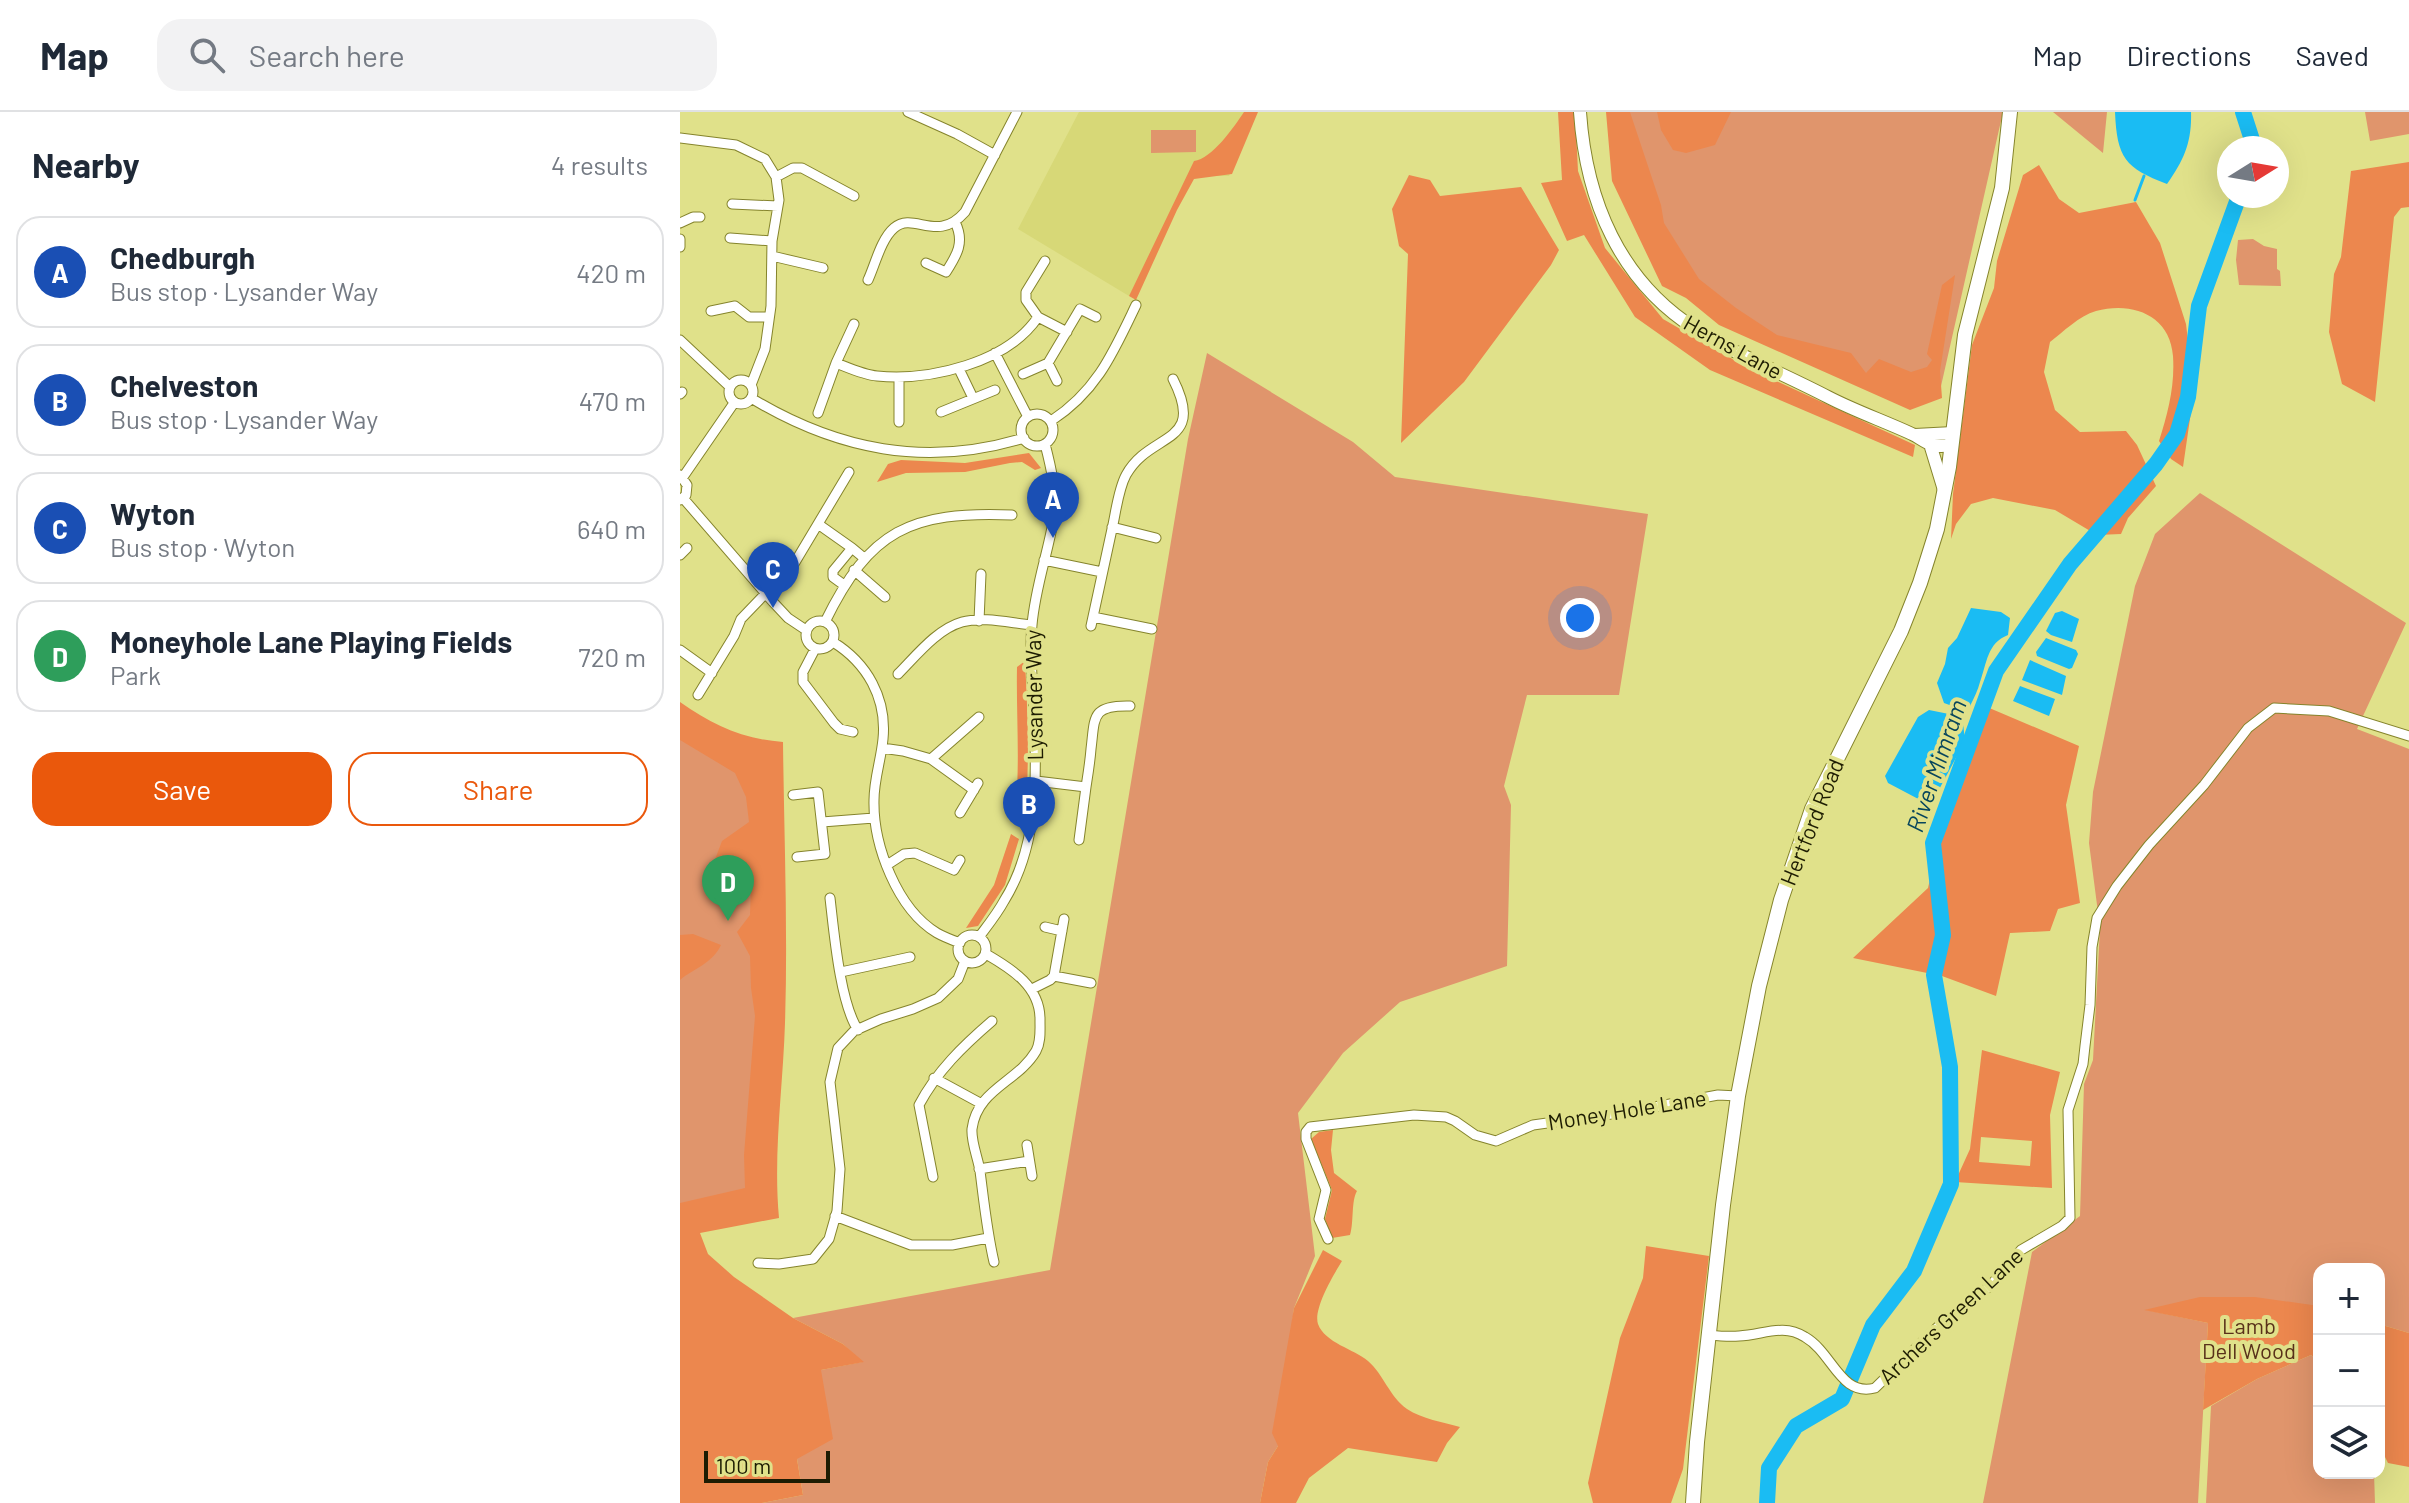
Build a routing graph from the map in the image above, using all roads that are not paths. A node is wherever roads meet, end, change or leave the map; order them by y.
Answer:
1 (908, 112) edge
2 (1017, 112) edge
3 (1580, 112) edge
4 (2010, 112) edge
5 (680, 138) edge
6 (995, 155) junction
7 (776, 177) junction
8 (854, 196) dead end
9 (732, 204) dead end
10 (778, 206) junction
11 (700, 217) dead end
12 (955, 222) junction
13 (680, 223) edge
14 (730, 238) dead end
15 (680, 239) edge
16 (772, 241) junction
17 (680, 247) edge
18 (772, 256) junction
19 (1045, 261) dead end
20 (926, 263) dead end
21 (823, 268) dead end
22 (868, 280) dead end
23 (1136, 305) dead end
24 (711, 311) dead end
25 (769, 317) junction
26 (1038, 317) junction
27 (1096, 317) dead end
28 (854, 324) dead end
29 (1067, 332) junction
30 (680, 340) edge
31 (995, 353) junction
32 (836, 363) junction
33 (1048, 363) junction
34 (959, 369) junction
35 (1023, 374) dead end
36 (899, 377) junction
37 (1173, 379) dead end
38 (1057, 381) dead end
39 (751, 385) junction
40 (729, 386) junction
41 (995, 390) dead end
42 (751, 398) junction
43 (973, 398) junction
44 (734, 403) junction
45 (941, 412) dead end
46 (818, 413) dead end
47 (1028, 417) junction
48 (1051, 421) junction
49 (899, 422) dead end
50 (1915, 435) junction
51 (1024, 438) junction
52 (1952, 439) junction
53 (1045, 444) junction
54 (1930, 444) junction
55 (849, 472) dead end
56 (682, 476) edge
57 (1945, 493) junction
58 (681, 499) edge
59 (1012, 515) dead end
60 (818, 524) junction
61 (1112, 527) junction
62 (1156, 538) dead end
63 (852, 548) junction
64 (864, 558) junction
65 (1044, 560) junction
66 (791, 569) dead end
67 (854, 570) junction
68 (1102, 572) junction
69 (981, 574) dead end
70 (844, 585) junction
71 (765, 594) junction
72 (885, 597) dead end
73 (979, 621) junction
74 (825, 622) junction
75 (1032, 625) junction
76 (1152, 629) dead end
77 (806, 630) junction
78 (833, 642) junction
79 (815, 649) junction
80 (680, 650) edge
81 (712, 673) junction
82 (898, 674) dead end
83 (698, 695) dead end
84 (1130, 706) dead end
85 (979, 717) dead end
86 (853, 732) dead end
87 (2409, 736) edge
88 (882, 748) junction
89 (931, 759) junction
90 (1036, 781) junction
91 (1086, 787) junction
92 (793, 795) dead end
93 (960, 813) dead end
94 (874, 818) junction
95 (822, 822) junction
96 (1079, 840) dead end
97 (797, 857) dead end
98 (960, 860) dead end
99 (887, 865) junction
100 (830, 898) dead end
101 (1064, 919) dead end
102 (1045, 927) dead end
103 (1062, 931) junction
104 (979, 937) junction
105 (960, 943) junction
106 (986, 954) junction
107 (910, 957) dead end
108 (965, 961) junction
109 (841, 972) junction
110 (1054, 976) junction
111 (1091, 983) dead end
112 (1032, 989) junction
113 (992, 1021) dead end
114 (858, 1030) junction
115 (934, 1078) junction
116 (1738, 1096) junction
117 (980, 1103) junction
118 (1027, 1145) dead end
119 (1029, 1161) junction
120 (979, 1169) junction
121 (1032, 1176) dead end
122 (933, 1177) dead end
123 (835, 1216) junction
124 (988, 1238) junction
125 (1328, 1239) dead end
126 (994, 1262) dead end
127 (758, 1263) dead end
128 (1708, 1335) junction
129 (1693, 1503) edge

1 - 6 street
2 - 6 street
3 - 50 street, Herns Lane
4 - 52 main road, Hertford Road
5 - 7 street
6 - 12 street
7 - 8 street
7 - 10 street
9 - 10 street
10 - 16 street
11 - 13 street
12 - 20 street
12 - 22 street
14 - 16 street
15 - 17 street
16 - 18 street
18 - 21 street
18 - 25 street
19 - 26 street
23 - 48 street
24 - 25 street
25 - 39 street
26 - 29 street
26 - 31 street
27 - 29 street
28 - 32 street
29 - 33 street
30 - 40 street
31 - 34 street
31 - 47 street
32 - 36 street
32 - 46 street
33 - 35 street
33 - 38 street
34 - 36 street
34 - 43 street
36 - 49 street
37 - 61 street
39 - 40 street
39 - 42 street
40 - 44 street
41 - 43 street
42 - 44 street
42 - 51 street
43 - 45 street
44 - 56 street
47 - 48 street
47 - 51 street
48 - 53 street
50 - 52 street, Herns Lane
50 - 54 street, Herns Lane
51 - 53 street
52 - 54 street, Herns Lane
52 - 57 main road, Hertford Road
53 - 65 street, Lysander Way
54 - 57 street
55 - 60 street
56 - 58 street
57 - 116 main road, Hertford Road
58 - 71 street
59 - 64 street
60 - 63 street
60 - 66 street
61 - 62 street
61 - 68 street
63 - 64 street
63 - 70 street
64 - 67 street
65 - 68 street
65 - 75 street, Lysander Way
67 - 70 street
67 - 72 street
68 - 76 street
69 - 73 street
70 - 74 street
71 - 77 street
71 - 81 street
73 - 75 street
73 - 82 street
74 - 77 street
74 - 78 street
75 - 90 street, Lysander Way
77 - 79 street
78 - 79 street
78 - 88 street
79 - 86 street
80 - 81 street
81 - 83 street
84 - 91 street
85 - 89 street
87 - 128 street, Archers Green Lane
88 - 89 street
88 - 94 street
89 - 93 street
90 - 91 street
90 - 104 street, Lysander Way
91 - 96 street
92 - 95 street
94 - 95 street
94 - 99 street
95 - 97 street
98 - 99 street
99 - 105 street
100 - 109 street
101 - 103 street
102 - 103 street
103 - 110 street
104 - 105 street
104 - 106 street
105 - 108 street
106 - 108 street
106 - 112 street
107 - 109 street
108 - 114 street
109 - 114 street
110 - 111 street
110 - 112 street
112 - 117 street
113 - 115 street
114 - 123 street
115 - 117 street
115 - 122 street
116 - 125 street, Money Hole Lane
116 - 128 main road, Hertford Road
117 - 120 street
118 - 119 street
119 - 120 street
119 - 121 street
120 - 124 street
123 - 124 street
123 - 127 street
124 - 126 street
128 - 129 main road, Hertford Road

